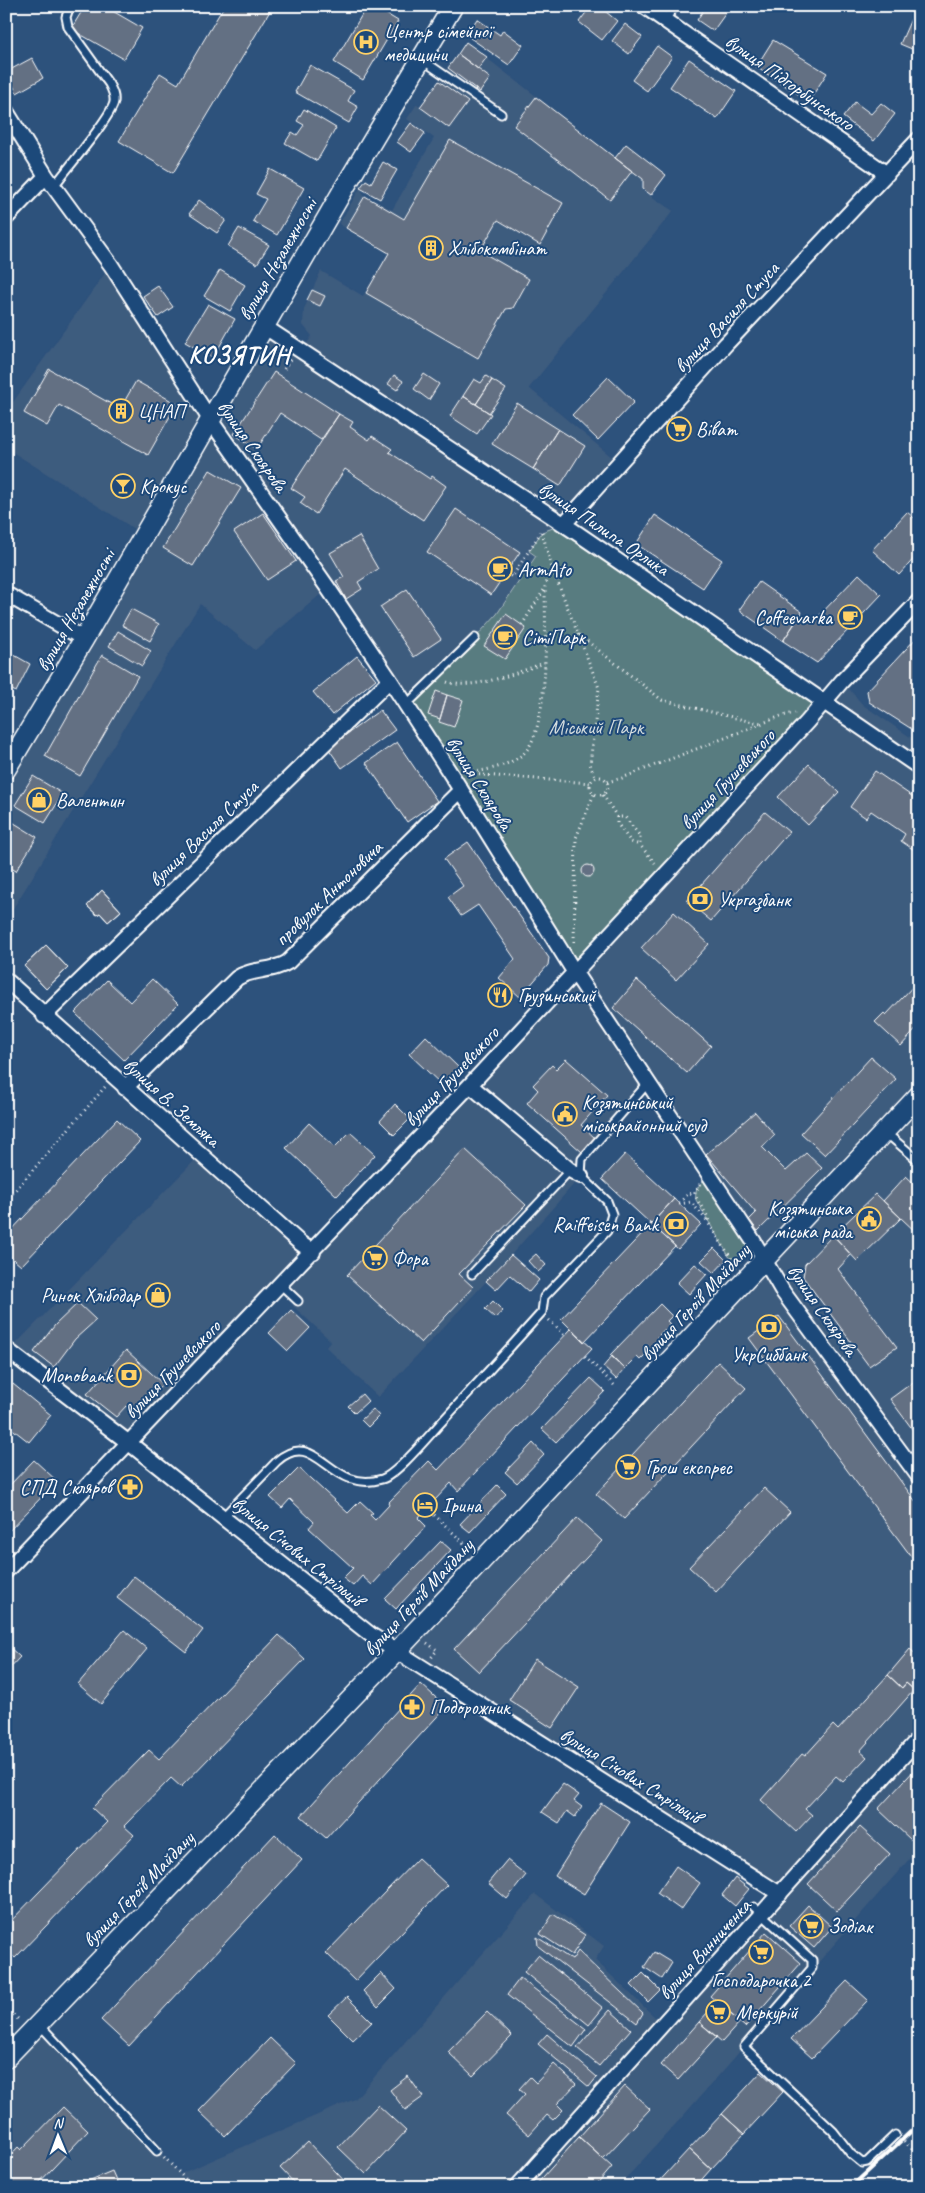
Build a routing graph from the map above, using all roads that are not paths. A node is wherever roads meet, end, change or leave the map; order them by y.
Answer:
1 (70, 6) edge
2 (453, 6) edge
3 (644, 6) edge
4 (676, 6) edge
5 (665, 20) junction
6 (420, 59) junction
7 (6, 111) edge
8 (501, 114) dead end
9 (919, 139) edge
10 (887, 174) junction
11 (50, 180) junction
12 (6, 218) edge
13 (265, 327) junction
14 (211, 421) junction
15 (564, 524) junction
16 (6, 594) edge
17 (919, 601) edge
18 (475, 638) dead end
19 (84, 639) junction
20 (390, 680) junction
21 (824, 702) junction
22 (406, 705) junction
23 (919, 767) edge
24 (6, 769) edge
25 (461, 790) junction
26 (574, 972) junction
27 (6, 980) edge
28 (44, 1016) junction
29 (648, 1083) junction
30 (470, 1085) junction
31 (125, 1088) junction
32 (919, 1095) edge
33 (885, 1132) junction
34 (919, 1161) edge
35 (576, 1173) junction
36 (313, 1252) junction
37 (766, 1260) junction
38 (472, 1274) dead end
39 (281, 1285) junction
40 (298, 1301) dead end
41 (6, 1348) edge
42 (129, 1443) junction
43 (919, 1478) edge
44 (223, 1517) junction
45 (6, 1571) edge
46 (397, 1651) junction
47 (919, 1738) edge
48 (780, 1894) junction
49 (758, 1910) junction
50 (40, 2024) junction
51 (6, 2058) edge
52 (895, 2135) road end
53 (157, 2151) road end
54 (517, 2187) edge

1 - 11 lane
2 - 6 street, вулиця Незалежності
3 - 5 street, вулиця Підгорбунського
4 - 5 lane
5 - 10 street, вулиця Підгорбунського
6 - 8 lane
6 - 13 street, вулиця Незалежності
7 - 11 street, вулиця Склярова
9 - 10 street, вулиця Василя Стуса
10 - 15 street, вулиця Василя Стуса
11 - 12 street
11 - 14 street, вулиця Склярова
13 - 14 street, вулиця Незалежності
13 - 15 street, вулиця Пилипа Орлика
14 - 19 street, вулиця Незалежності
14 - 20 street, вулиця Склярова
15 - 21 street, вулиця Пилипа Орлика
16 - 19 street
17 - 21 street, вулиця Грушевського
18 - 22 lane
19 - 24 street, вулиця Незалежності
20 - 22 street, вулиця Склярова
20 - 28 street, вулиця Василя Стуса
21 - 23 street, вулиця Пилипа Орлика
21 - 26 street, вулиця Грушевського
22 - 25 street, вулиця Склярова
25 - 26 street, вулиця Склярова
25 - 31 street, провулок Антоновича
26 - 29 street, вулиця Склярова
26 - 30 street, вулиця Грушевського
27 - 28 street, вулиця В. Земляка
28 - 31 street, вулиця В. Земляка
29 - 35 lane
29 - 37 street, вулиця Склярова
30 - 35 street
30 - 36 street, вулиця Грушевського
31 - 36 street, вулиця В. Земляка
32 - 33 street, вулиця Героїв Майдану
33 - 34 lane
33 - 37 street, вулиця Героїв Майдану
35 - 38 lane
35 - 44 lane
36 - 39 street, вулиця Грушевського
37 - 43 street, вулиця Склярова
37 - 46 street, вулиця Героїв Майдану
39 - 40 lane
39 - 42 street, вулиця Грушевського
41 - 42 street, вулиця Січових Стрільців
42 - 44 street, вулиця Січових Стрільців
42 - 45 street, вулиця Грушевського
44 - 46 street, вулиця Січових Стрільців
46 - 48 street, вулиця Січових Стрільців
46 - 50 street, вулиця Героїв Майдану
47 - 48 street, вулиця Винниченка
48 - 49 street, вулиця Винниченка
49 - 52 lane
49 - 54 street, вулиця Винниченка
50 - 51 street, вулиця Героїв Майдану
50 - 53 lane

